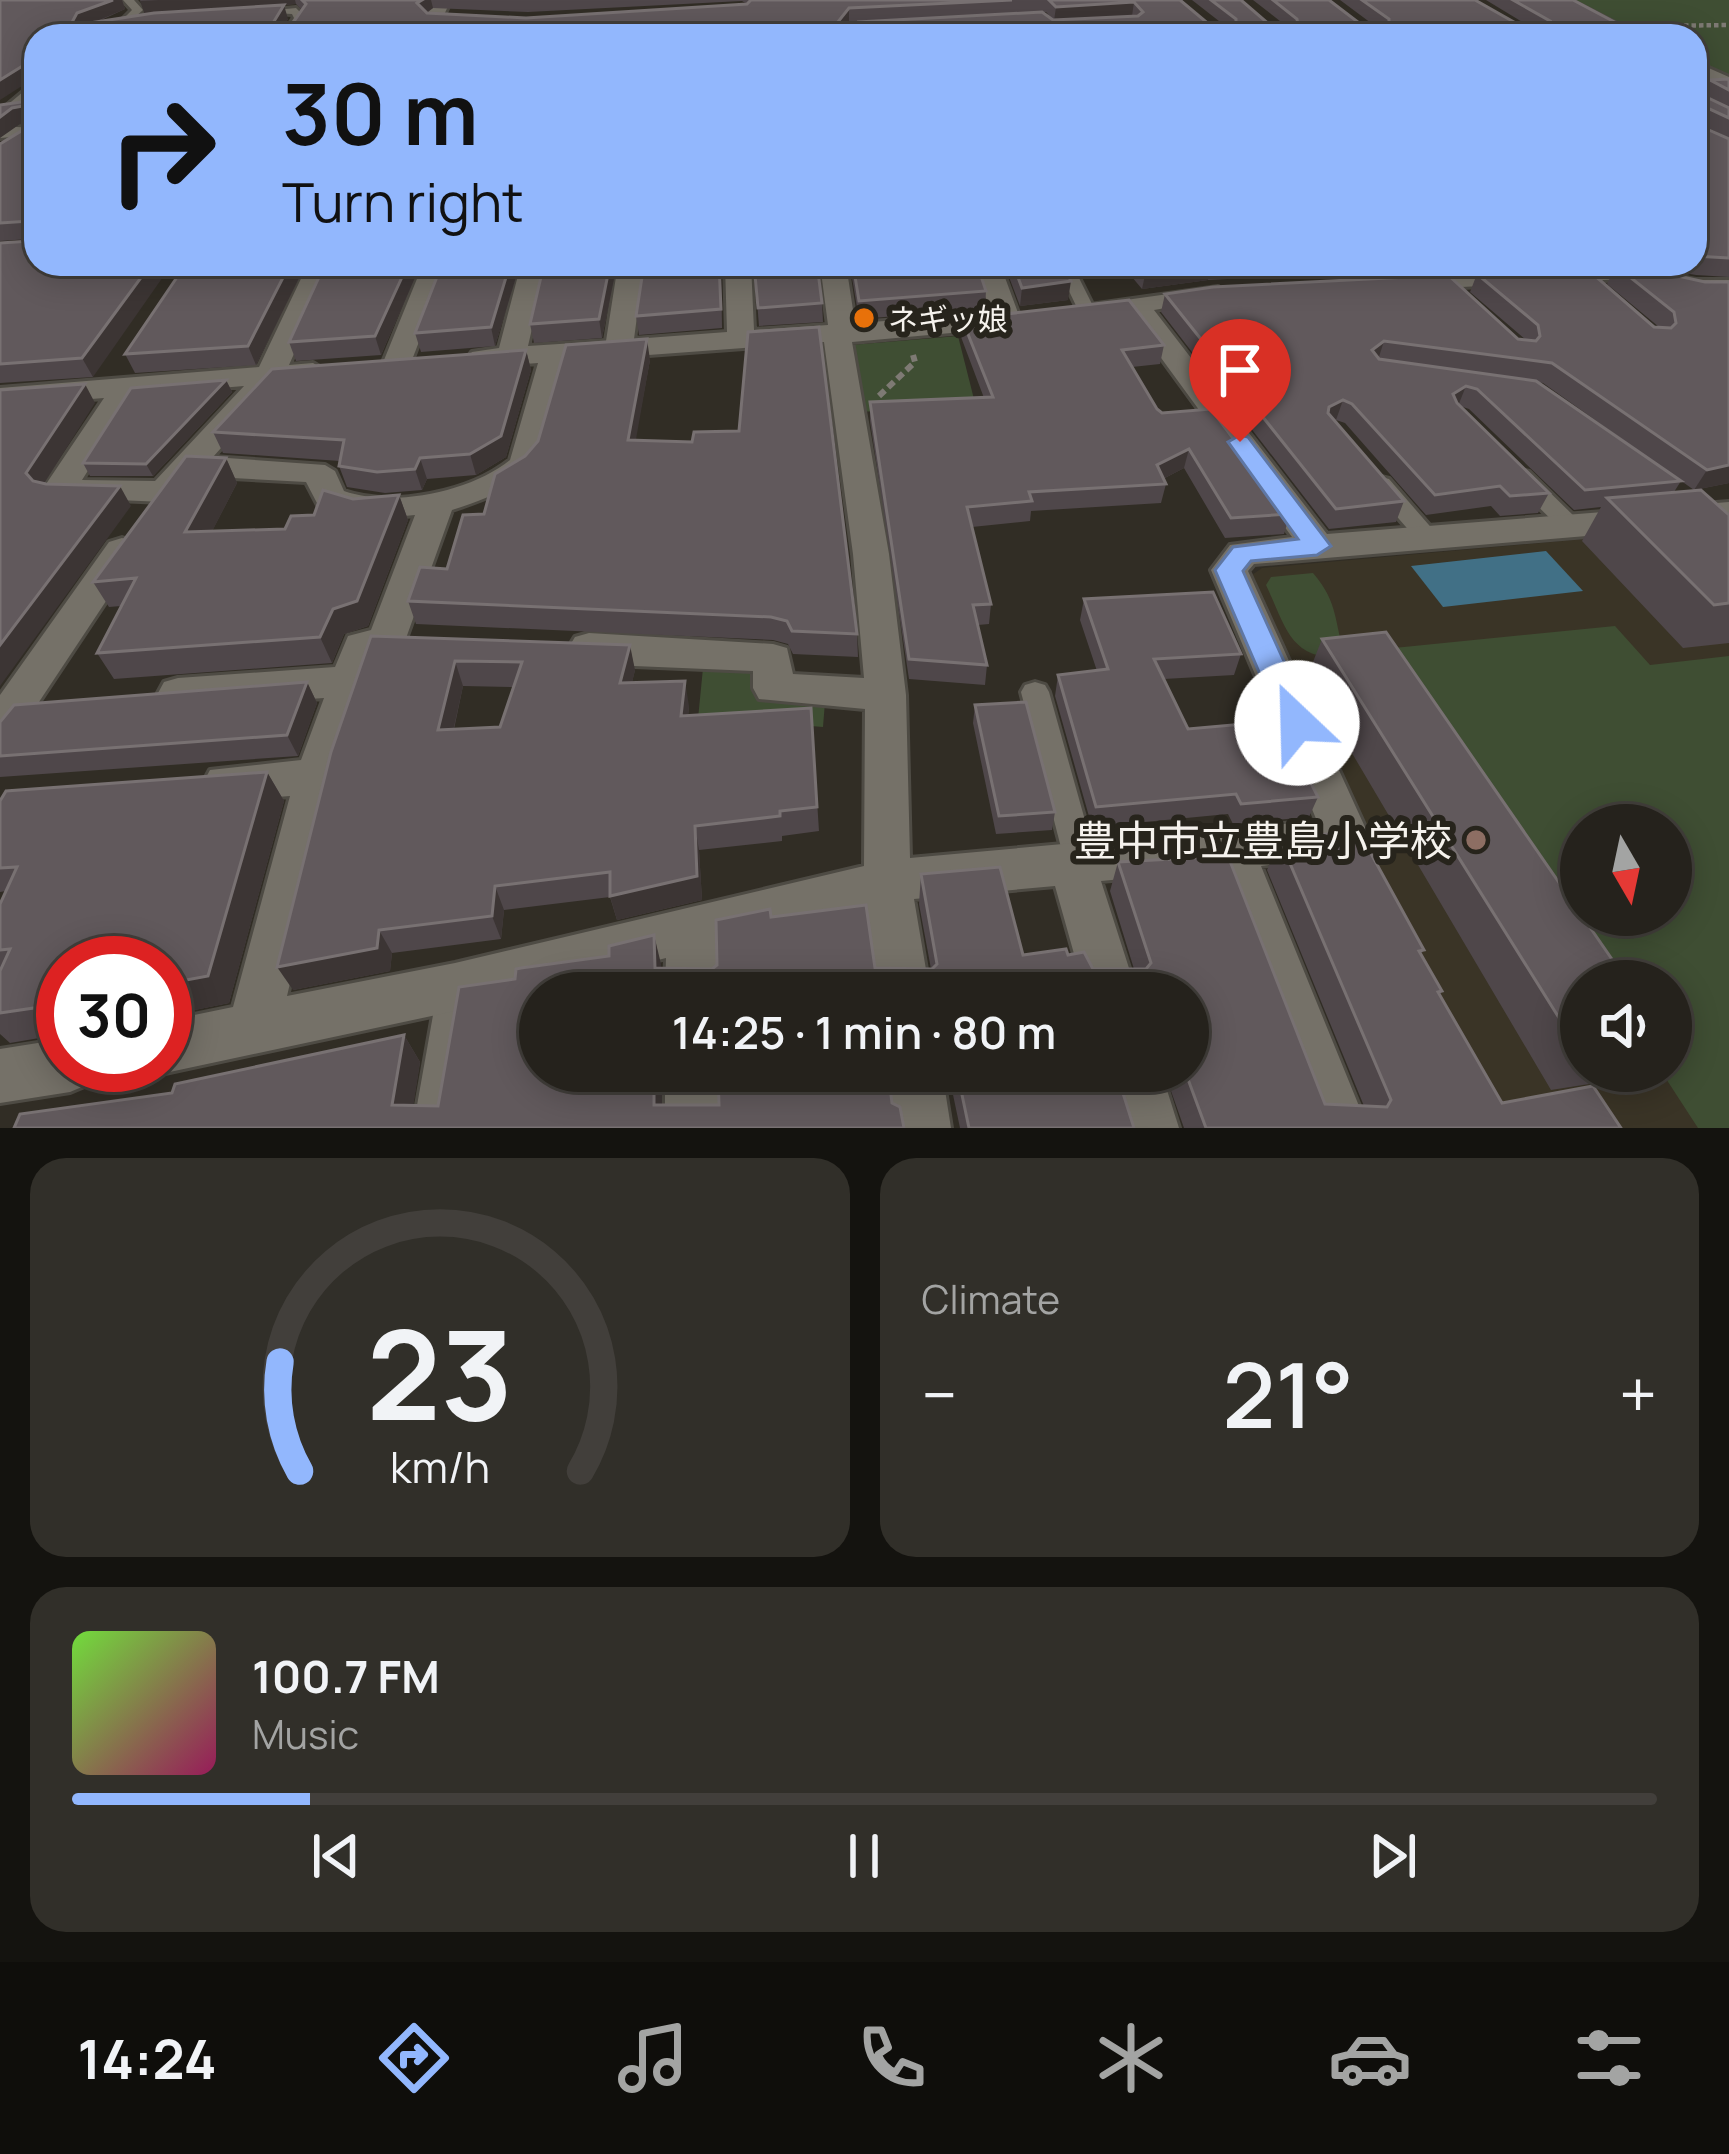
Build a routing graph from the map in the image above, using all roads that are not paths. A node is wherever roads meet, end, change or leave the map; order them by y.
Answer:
1 (128, 0) edge
2 (443, 0) edge
3 (1557, 0) edge
4 (240, 13) edge
5 (433, 18) junction
6 (457, 19) edge
7 (151, 20) edge
8 (124, 24) edge
9 (129, 24) edge
10 (296, 24) edge
11 (430, 24) edge
12 (1606, 24) edge
13 (316, 276) edge
14 (433, 276) edge
15 (531, 276) edge
16 (629, 276) edge
17 (739, 276) edge
18 (840, 276) edge
19 (996, 276) edge
20 (1070, 276) edge
21 (1197, 276) edge
22 (1527, 276) edge
23 (1582, 276) edge
24 (1650, 276) edge
25 (1448, 279) edge
26 (1377, 284) edge
27 (1729, 288) edge
28 (1208, 292) junction
29 (1245, 292) edge
30 (1610, 299) edge
31 (1136, 305) junction
32 (1088, 312) junction
33 (1030, 319) junction
34 (842, 334) junction
35 (741, 340) junction
36 (619, 347) junction
37 (555, 352) junction
38 (128, 353) edge
39 (512, 355) junction
40 (333, 370) edge
41 (270, 376) junction
42 (115, 388) junction
43 (0, 397) edge
44 (1507, 463) edge
45 (1365, 466) edge
46 (175, 479) junction
47 (437, 503) junction
48 (1709, 509) edge
49 (1570, 526) junction
50 (1426, 537) junction
51 (1317, 546) junction
52 (386, 641) junction
53 (433, 645) edge
54 (545, 650) edge
55 (349, 681) junction
56 (1035, 692) dead end
57 (150, 695) edge
58 (886, 695) junction
59 (58, 703) edge
60 (6, 717) edge
61 (317, 776) junction
62 (181, 787) edge
63 (1231, 849) junction
64 (1077, 863) junction
65 (887, 881) junction
66 (691, 929) junction
67 (691, 972) edge
68 (901, 972) edge
69 (1106, 972) edge
70 (455, 986) junction
71 (253, 1030) junction
72 (192, 1042) edge
73 (36, 1070) edge
74 (0, 1076) edge
75 (692, 1092) edge
76 (918, 1092) edge
77 (1140, 1092) edge
78 (432, 1128) edge
79 (693, 1128) edge
80 (923, 1128) edge
81 (1151, 1128) edge
82 (1340, 1128) edge

1 - 8 lane
2 - 5 street
3 - 12 street
4 - 10 lane
5 - 6 street
5 - 11 street
7 - 9 lane
13 - 41 street
14 - 39 street
15 - 39 street
16 - 36 street
17 - 35 street
18 - 34 street
19 - 33 street
20 - 32 lane
21 - 28 street
22 - 25 street
23 - 30 lane
24 - 27 street
25 - 26 street
28 - 29 street
28 - 31 street
31 - 32 street
31 - 51 street
32 - 33 street
33 - 34 street
34 - 35 street
34 - 58 street
35 - 36 street
36 - 37 street
37 - 39 street
37 - 47 street
38 - 42 street
40 - 41 street
41 - 42 street
41 - 46 street
42 - 43 street
42 - 46 street
44 - 49 lane
45 - 50 lane
46 - 47 street
46 - 60 street
47 - 52 street
48 - 49 street
49 - 50 street
50 - 51 street
51 - 63 street
52 - 53 street
52 - 55 street
54 - 58 street
55 - 57 street
55 - 61 street
56 - 64 lane
58 - 65 street
59 - 60 street
61 - 62 street
61 - 71 street
63 - 64 street
63 - 82 street
64 - 65 street
64 - 69 street
65 - 66 street
65 - 68 street
66 - 67 street
66 - 70 street
70 - 71 street
70 - 78 lane
71 - 72 street
73 - 74 street
75 - 79 street
76 - 80 street
77 - 81 street

